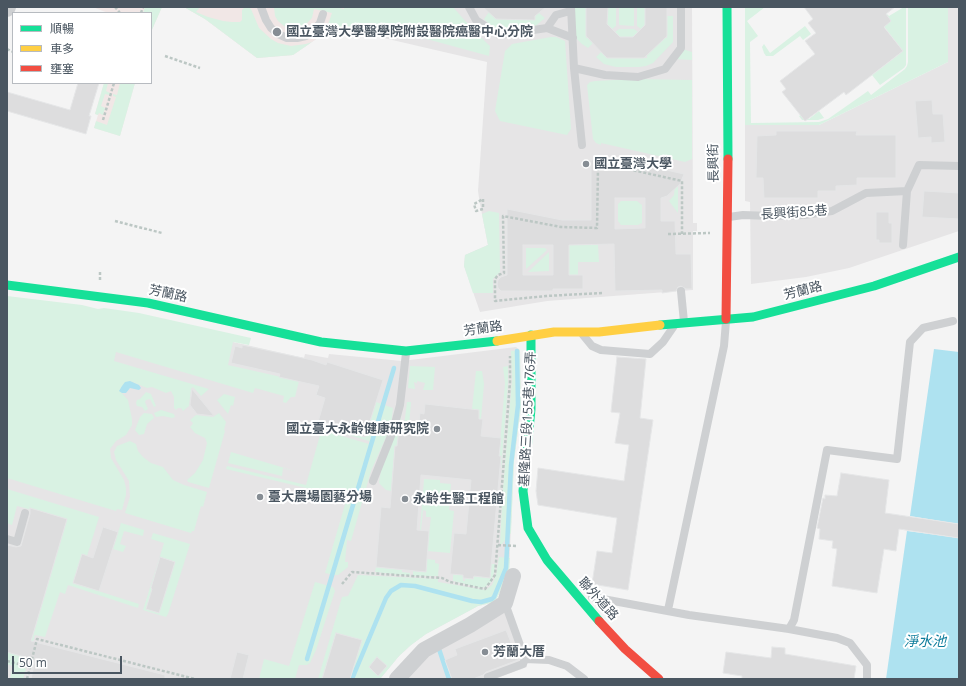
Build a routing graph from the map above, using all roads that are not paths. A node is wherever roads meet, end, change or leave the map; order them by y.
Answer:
1 (261, 7) edge
2 (469, 7) edge
3 (681, 7) edge
4 (727, 7) edge
5 (571, 9) edge
6 (323, 14) dead end
7 (546, 28) junction
8 (572, 38) junction
9 (574, 68) junction
10 (582, 145) dead end
11 (959, 166) edge
12 (907, 191) junction
13 (728, 217) junction
14 (903, 245) dead end
15 (959, 257) edge
16 (7, 285) edge
17 (681, 291) dead end
18 (726, 319) junction
19 (953, 321) dead end
20 (680, 323) junction
21 (580, 331) junction
22 (531, 335) junction
23 (406, 351) junction
24 (373, 481) dead end
25 (25, 513) dead end
26 (528, 528) joint
27 (7, 539) edge
28 (513, 576) dead end
29 (592, 597) dead end
30 (505, 603) junction
31 (668, 610) junction
32 (789, 629) junction
33 (525, 659) junction
34 (488, 678) dead end
35 (397, 679) edge
36 (584, 679) edge
37 (659, 679) edge
38 (867, 679) edge

1 - 6 lane
2 - 7 lane
3 - 9 lane
4 - 13 street, 長興街
5 - 7 lane
5 - 8 lane
7 - 8 lane
8 - 9 lane
9 - 10 lane
11 - 12 lane
12 - 13 lane, 長興街85巷
12 - 14 lane
13 - 18 street, 長興街
15 - 18 street, 芳蘭路
16 - 23 street, 芳蘭路
17 - 20 lane
18 - 20 street, 芳蘭路
18 - 31 lane
19 - 32 lane
20 - 21 street, 芳蘭路
20 - 21 lane
21 - 22 street, 芳蘭路
22 - 23 street, 芳蘭路
22 - 26 street, 基隆路三段155巷176弄
23 - 24 lane
25 - 27 lane
26 - 37 street, 聯外道路
28 - 30 street
29 - 31 lane
30 - 33 lane
30 - 35 street
31 - 32 lane
32 - 38 lane
33 - 34 lane
33 - 36 lane

